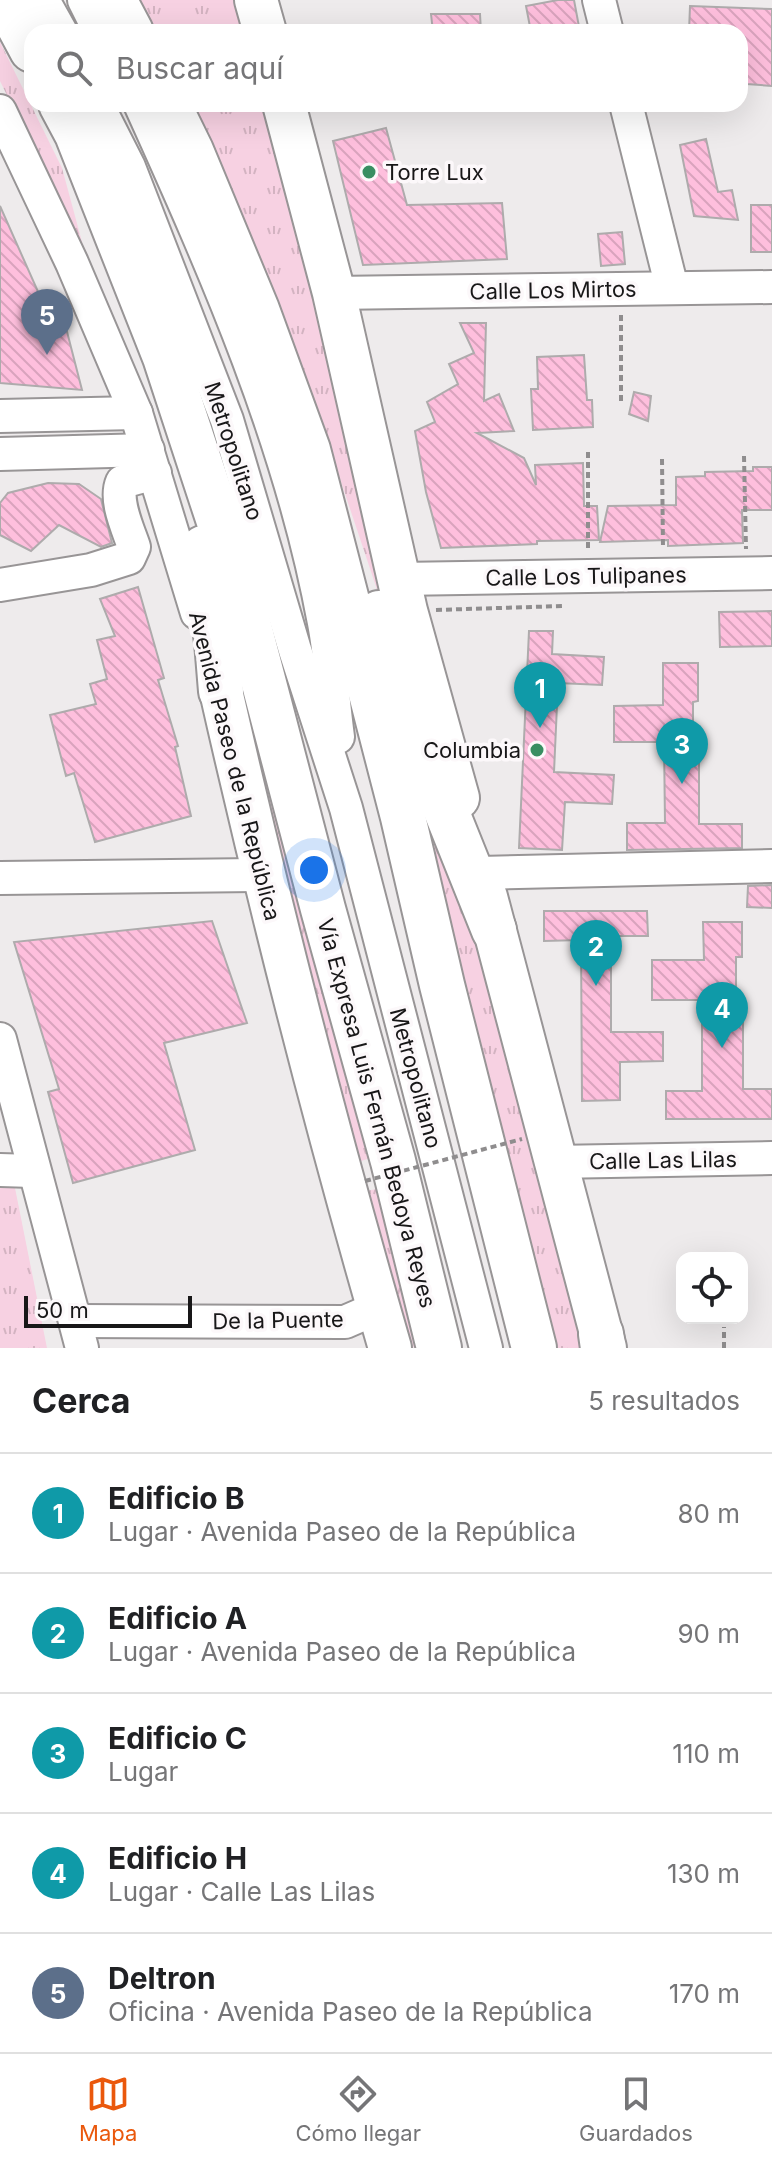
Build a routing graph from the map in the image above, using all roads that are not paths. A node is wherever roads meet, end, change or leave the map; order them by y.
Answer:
1 (5, 0) edge
2 (43, 0) edge
3 (84, 0) edge
4 (114, 0) edge
5 (256, 0) edge
6 (599, 0) edge
7 (56, 24) edge
8 (96, 24) edge
9 (127, 24) edge
10 (263, 24) edge
11 (605, 24) edge
12 (24, 35) edge
13 (0, 111) edge
14 (144, 112) edge
15 (172, 112) edge
16 (286, 112) edge
17 (628, 112) edge
18 (78, 114) edge
19 (9, 151) edge
20 (772, 287) edge
21 (672, 288) junction
22 (334, 293) junction
23 (136, 413) junction
24 (0, 416) edge
25 (308, 450) junction
26 (0, 454) edge
27 (151, 462) junction
28 (760, 574) edge
29 (399, 579) junction
30 (0, 585) edge
31 (221, 691) junction
32 (346, 808) junction
33 (772, 866) edge
34 (480, 873) junction
35 (263, 875) junction
36 (0, 878) edge
37 (494, 930) junction
38 (0, 1039) edge
39 (538, 1151) junction
40 (772, 1158) edge
41 (0, 1170) edge
42 (33, 1171) junction
43 (377, 1301) junction
44 (80, 1334) edge
45 (603, 1343) edge
46 (390, 1348) edge
47 (439, 1348) edge
48 (486, 1348) edge
49 (534, 1348) edge

1 - 12 highway
2 - 7 street
3 - 8 street
4 - 9 highway
5 - 10 main road
6 - 11 street
13 - 19 street, Avenida Paseo de la República
14 - 32 street, Metropolitano
15 - 25 highway
16 - 22 main road
17 - 21 street
18 - 31 highway
18 - 32 street, Metropolitano
18 - 47 highway, Vía Expresa Luis Fernán Bedoya Reyes
19 - 23 street, Avenida Paseo de la República
20 - 21 street, Calle Los Mirtos
21 - 22 street, Calle Los Mirtos
22 - 29 main road
23 - 24 street
23 - 27 street, Avenida Paseo de la República
25 - 37 highway
25 - 49 highway
26 - 27 street
27 - 30 street
27 - 31 street, Avenida Paseo de la República
28 - 29 street, Calle Los Tulipanes
29 - 34 main road
31 - 35 main road, Avenida Paseo de la República
32 - 48 street, Metropolitano
33 - 34 street
34 - 37 main road
35 - 36 street
35 - 43 main road, Avenida Paseo de la República
37 - 39 main road
38 - 42 street
39 - 40 street, Calle Las Lilas
39 - 45 main road
41 - 42 street
42 - 44 street
43 - 44 street, De la Puente
43 - 46 main road, Avenida Paseo de la República

